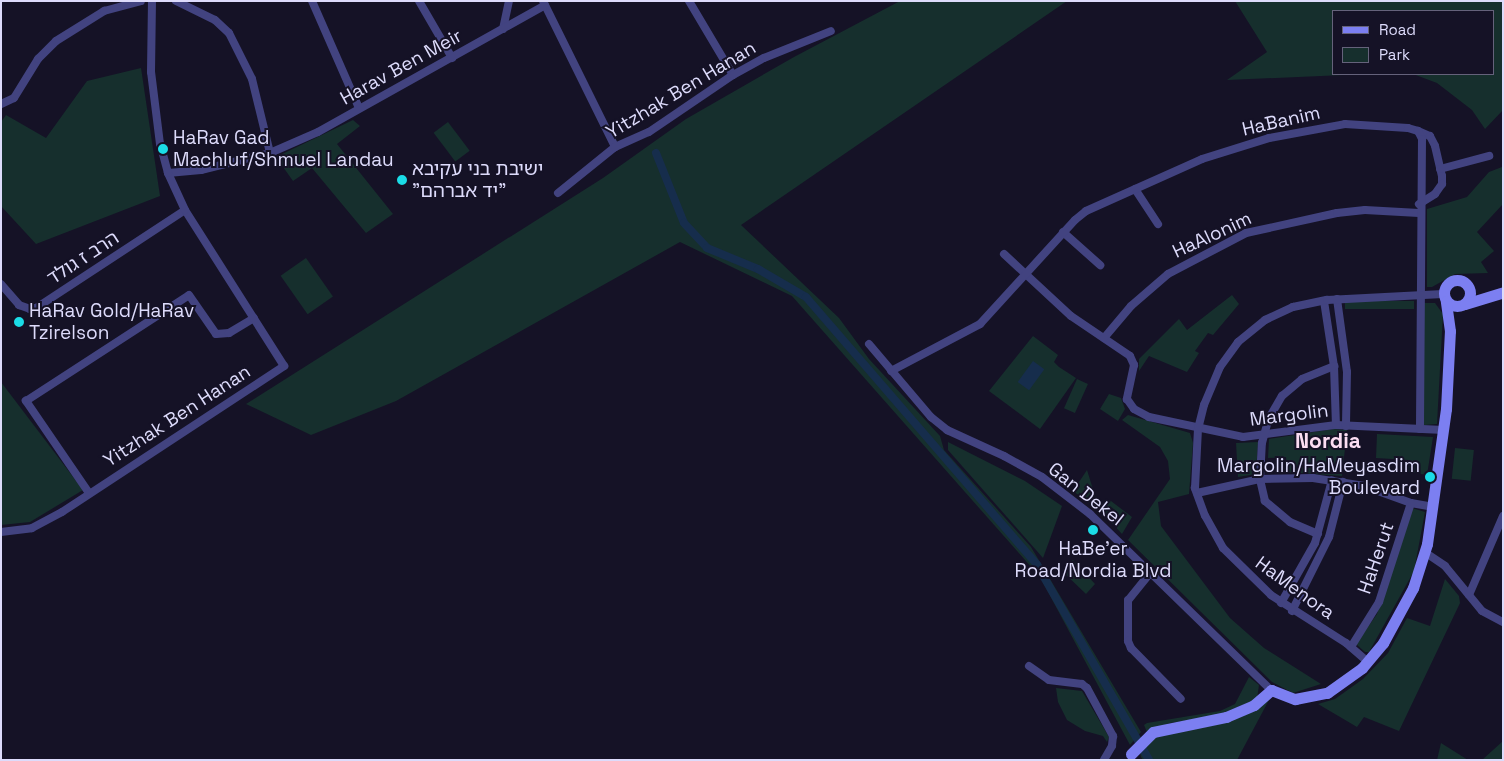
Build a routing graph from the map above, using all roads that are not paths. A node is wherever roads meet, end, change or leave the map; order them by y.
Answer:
1 (141, 1) edge
2 (152, 1) edge
3 (176, 1) edge
4 (312, 1) edge
5 (419, 1) edge
6 (509, 1) edge
7 (689, 1) edge
8 (544, 3) edge
9 (503, 28) junction
10 (831, 31) dead end
11 (452, 58) junction
12 (733, 75) junction
13 (1, 104) edge
14 (359, 108) junction
15 (1418, 131) junction
16 (615, 147) junction
17 (270, 153) junction
18 (1489, 156) dead end
19 (1440, 169) junction
20 (168, 173) junction
21 (1135, 189) junction
22 (558, 193) dead end
23 (1419, 204) junction
24 (185, 210) junction
25 (1419, 213) junction
26 (1158, 224) dead end
27 (1063, 232) junction
28 (1004, 254) dead end
29 (1100, 265) dead end
30 (1026, 273) junction
31 (1, 284) edge
32 (1468, 286) junction
33 (1502, 293) edge
34 (1419, 294) junction
35 (1445, 298) junction
36 (1337, 299) junction
37 (1324, 301) junction
38 (1463, 305) junction
39 (254, 318) junction
40 (1450, 331) junction
41 (1104, 338) junction
42 (868, 344) dead end
43 (1334, 366) junction
44 (891, 371) junction
45 (1336, 425) junction
46 (1346, 426) junction
47 (1198, 429) junction
48 (1420, 429) junction
49 (1444, 430) junction
50 (1264, 435) junction
51 (1260, 479) junction
52 (1332, 480) junction
53 (1343, 482) junction
54 (1212, 484) dead end
55 (1196, 490) junction
56 (89, 493) junction
57 (1411, 503) junction
58 (1434, 507) junction
59 (1503, 516) edge
60 (1, 532) edge
61 (1318, 534) junction
62 (1426, 553) junction
63 (1151, 572) junction
64 (1469, 595) junction
65 (1281, 603) junction
66 (1292, 610) junction
67 (1503, 622) edge
68 (1351, 647) junction
69 (1368, 662) junction
70 (1029, 666) dead end
71 (1271, 690) junction
72 (1181, 699) dead end
73 (1128, 757) edge
74 (1104, 760) edge

1 - 13 street
2 - 20 street
3 - 17 street
4 - 14 street
5 - 11 street
6 - 9 street
7 - 12 street
8 - 9 street, Harav Ben Meir
8 - 16 street
9 - 11 street, Harav Ben Meir
10 - 12 street, Yitzhak Ben Hanan
11 - 14 street, Harav Ben Meir
12 - 16 street, Yitzhak Ben Hanan
14 - 17 street, Harav Ben Meir
15 - 19 street
15 - 21 street, HaBanim
15 - 23 street
16 - 22 street, Yitzhak Ben Hanan
17 - 20 street, Harav Ben Meir
18 - 19 street
19 - 23 street
20 - 24 street
21 - 26 street
21 - 27 street, HaBanim
23 - 25 street
24 - 31 street, הרב ז גולד
24 - 39 street
25 - 34 street
25 - 41 street, HaAlonim
27 - 29 street
27 - 30 street, HaBanim
28 - 30 street
30 - 41 street
30 - 44 street, HaBanim
32 - 33 street
32 - 35 street
32 - 38 street
33 - 38 street
34 - 35 street, HaMenora
34 - 36 street, HaMenora
34 - 48 street
35 - 38 street
35 - 40 street
36 - 37 street, HaMenora
36 - 46 street
37 - 43 street
37 - 47 street, HaMenora
38 - 40 street
39 - 56 street, Yitzhak Ben Hanan
39 - 56 street
40 - 49 street
41 - 47 street
42 - 44 street, Gan Dekel
43 - 45 street
43 - 50 street
44 - 63 street, Gan Dekel
45 - 46 street, Margolin
45 - 50 street, Margolin
46 - 48 street, Margolin
47 - 50 street, Margolin
47 - 55 street, HaMenora
48 - 49 street, Margolin
49 - 58 street
50 - 51 street
51 - 52 street
51 - 55 street
51 - 61 street
52 - 53 street
52 - 61 street
53 - 57 street
53 - 66 street
54 - 55 street
55 - 65 street, HaMenora
56 - 60 street, Yitzhak Ben Hanan
57 - 58 street
57 - 68 street, HaHerut
58 - 62 street
59 - 64 street
61 - 65 street
62 - 64 street
62 - 69 street
63 - 71 street, Gan Dekel
63 - 72 street
64 - 67 street
65 - 66 street, HaMenora
66 - 68 street, HaMenora
68 - 69 street, HaMenora
69 - 71 street
70 - 74 street
71 - 73 street

